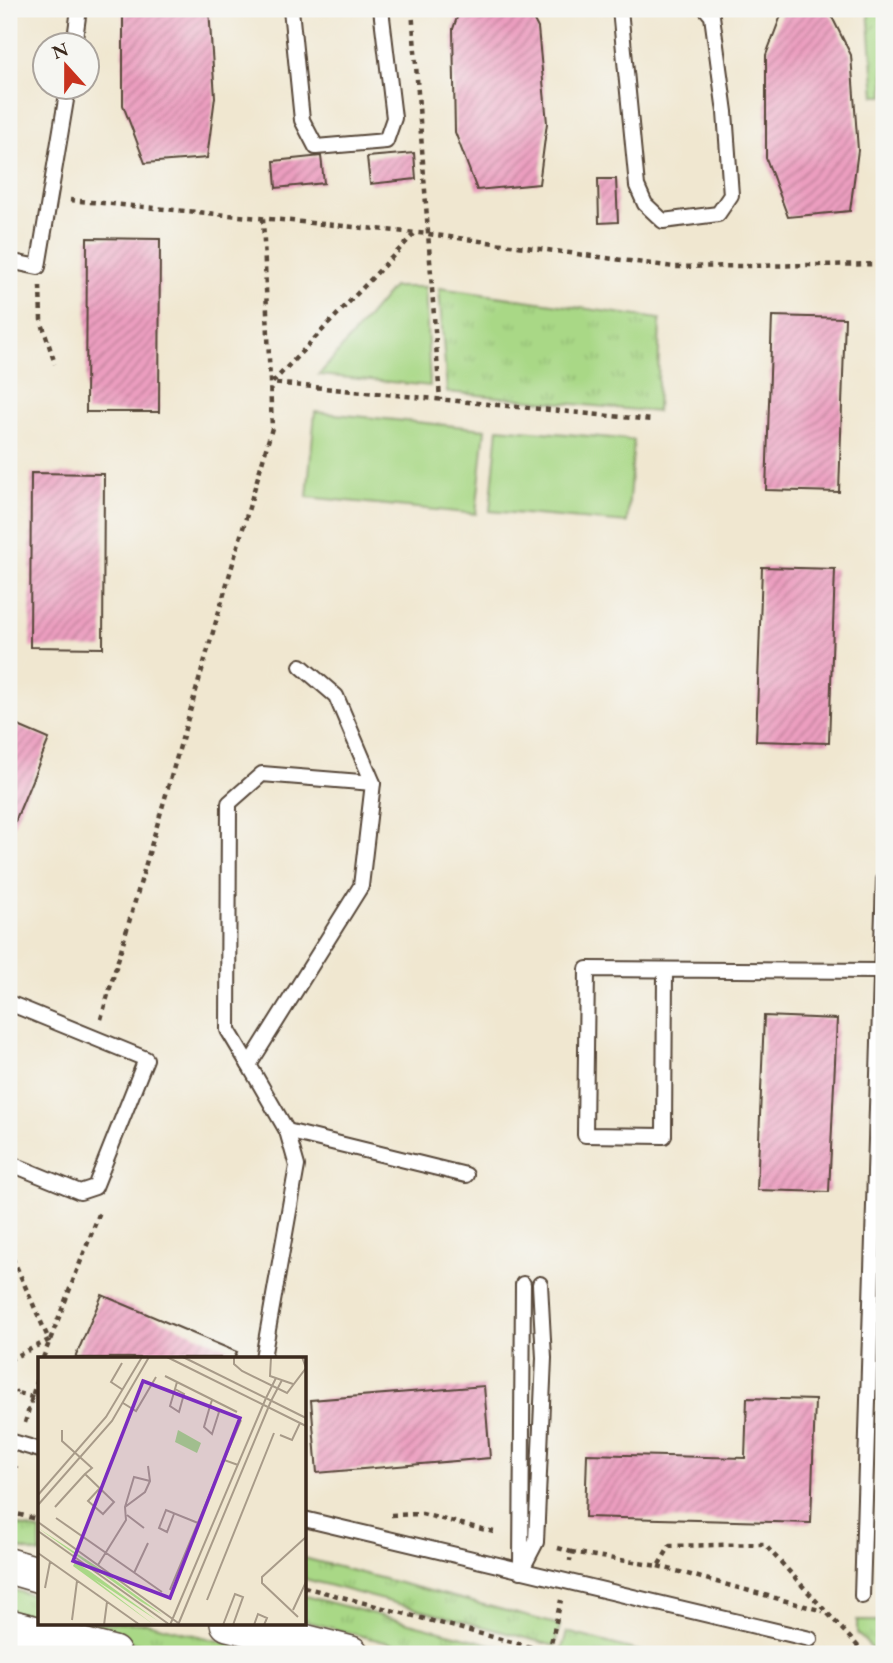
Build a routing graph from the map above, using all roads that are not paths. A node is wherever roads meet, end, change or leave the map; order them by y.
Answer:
1 (79, 9) edge
2 (291, 9) edge
3 (381, 9) edge
4 (620, 9) edge
5 (706, 9) edge
6 (76, 32) edge
7 (66, 102) edge
8 (9, 261) edge
9 (302, 666) dead end
10 (373, 783) junction
11 (884, 879) edge
12 (665, 970) junction
13 (882, 971) junction
14 (9, 1003) edge
15 (249, 1065) junction
16 (287, 1131) junction
17 (9, 1163) edge
18 (880, 1166) edge
19 (466, 1175) dead end
20 (523, 1284) dead end
21 (540, 1284) dead end
22 (263, 1357) edge
23 (9, 1441) edge
24 (38, 1449) edge
25 (306, 1519) edge
26 (9, 1566) edge
27 (521, 1571) junction
28 (38, 1573) edge
29 (862, 1596) dead end
30 (232, 1624) edge
31 (9, 1628) edge
32 (810, 1639) dead end
33 (113, 1654) edge
34 (351, 1654) edge

1 - 6 lane
2 - 3 lane
4 - 5 lane
7 - 8 lane
9 - 10 lane
10 - 15 lane
10 - 15 lane
11 - 13 lane
12 - 12 lane
12 - 13 lane
13 - 18 lane
14 - 17 lane
15 - 16 lane
16 - 19 lane
16 - 22 lane
18 - 29 lane
20 - 27 lane
21 - 27 lane
23 - 24 lane
25 - 27 lane
26 - 28 street
27 - 32 lane
30 - 34 street
31 - 33 street

